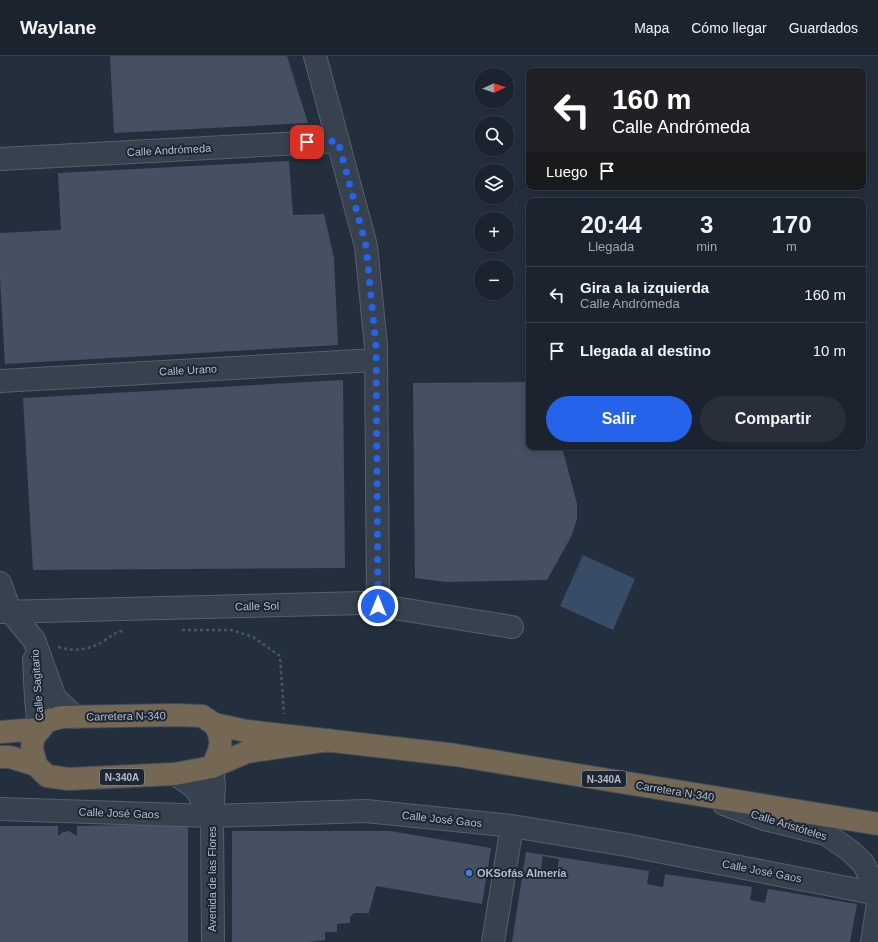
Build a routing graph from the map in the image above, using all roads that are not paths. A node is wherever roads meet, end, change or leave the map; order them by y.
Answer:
1 (315, 56) edge
2 (338, 141) junction
3 (0, 159) edge
4 (376, 360) junction
5 (0, 381) edge
6 (0, 583) edge
7 (378, 606) junction
8 (5, 612) edge
9 (512, 627) dead end
10 (34, 640) junction
11 (75, 717) junction
12 (214, 724) junction
13 (40, 729) junction
14 (0, 732) edge
15 (329, 740) junction
16 (0, 757) edge
17 (36, 765) junction
18 (212, 767) junction
19 (175, 774) junction
20 (700, 795) junction
21 (0, 809) edge
22 (212, 816) junction
23 (878, 824) edge
24 (512, 826) junction
25 (878, 893) edge
26 (878, 903) edge
27 (213, 942) edge
28 (493, 942) edge
29 (872, 942) edge

1 - 2 street
2 - 3 street, Calle Andrómeda
2 - 4 street
4 - 5 street, Calle Urano
4 - 7 street
6 - 8 street, Calle Sagitario
7 - 8 street, Calle Sol
7 - 9 street, Calle Sol
8 - 10 street, Calle Sagitario
10 - 11 street, Calle Sagitario
10 - 13 street, Calle Sagitario
11 - 12 highway, Carretera N-340 / N-340A
11 - 13 highway, Carretera N-340 / N-340A
12 - 15 highway, Carretera N-340 / N-340A
12 - 18 highway
13 - 14 highway, Carretera N-340 / N-340A
13 - 17 highway
15 - 18 highway, Carretera N-340 / N-340A
15 - 20 highway, Carretera N-340 / N-340A
16 - 17 highway, N-340A
17 - 19 highway, Carretera N-340 / N-340A
18 - 19 highway, Carretera N-340 / N-340A
18 - 22 street, Avenida de las Flores
19 - 22 street, Avenida de las Flores
20 - 23 highway, Carretera N-340 / N-340A
20 - 25 street, Calle Aristóteles
21 - 22 street, Calle José Gaos
22 - 24 street, Calle José Gaos
22 - 27 street, Avenida de las Flores
24 - 25 street, Calle José Gaos
24 - 28 street
26 - 29 street

